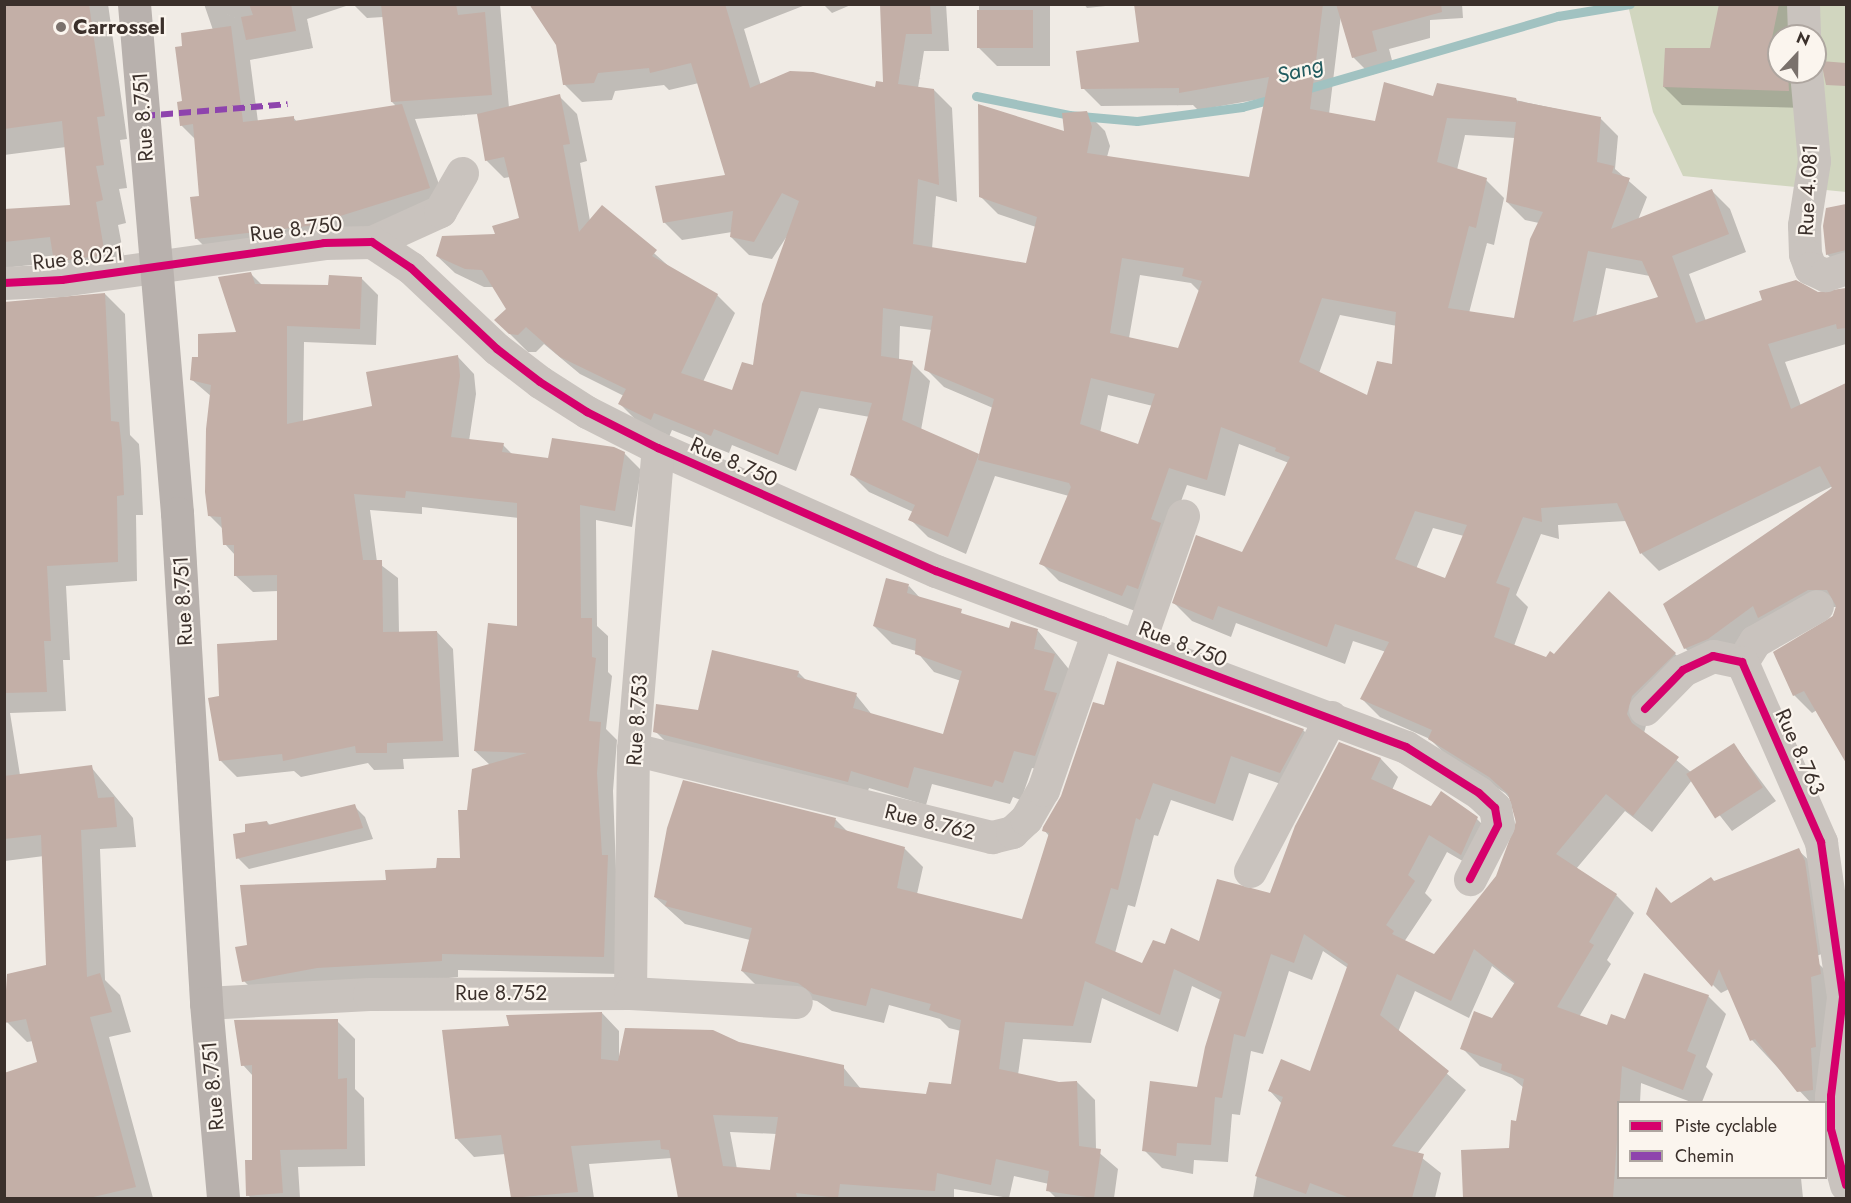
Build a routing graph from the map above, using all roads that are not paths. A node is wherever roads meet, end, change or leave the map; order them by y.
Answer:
1 (134, 4) edge
2 (1803, 4) edge
3 (1804, 24) edge
4 (1807, 84) edge
5 (462, 173) dead end
6 (372, 242) junction
7 (154, 268) junction
8 (1846, 268) edge
9 (4, 282) edge
10 (658, 448) junction
11 (1182, 516) dead end
12 (1818, 606) dead end
13 (1098, 631) junction
14 (1138, 645) junction
15 (1742, 662) junction
16 (1646, 709) dead end
17 (1331, 717) junction
18 (633, 749) junction
19 (1834, 838) edge
20 (1250, 871) dead end
21 (1470, 879) dead end
22 (630, 993) junction
23 (796, 1002) dead end
24 (206, 1003) junction
25 (1846, 1185) edge
26 (223, 1198) edge

1 - 7 main road, Rue 8.751
2 - 3 street
4 - 8 street, Rue 4.081
5 - 6 street
6 - 7 street, Rue 8.750
6 - 10 street, Rue 8.750
7 - 9 street, Rue 8.021
7 - 24 main road, Rue 8.751
10 - 13 street, Rue 8.750
10 - 18 street, Rue 8.753
11 - 14 street
12 - 15 street
13 - 14 street, Rue 8.750
13 - 18 street, Rue 8.762
14 - 17 street, Rue 8.750
15 - 16 street
15 - 19 street, Rue 8.763
17 - 20 street
17 - 21 street, Rue 8.750
18 - 22 street, Rue 8.753
19 - 25 street, Rue 8.763
22 - 23 street, Rue 8.752
22 - 24 street, Rue 8.752
24 - 26 main road, Rue 8.751

